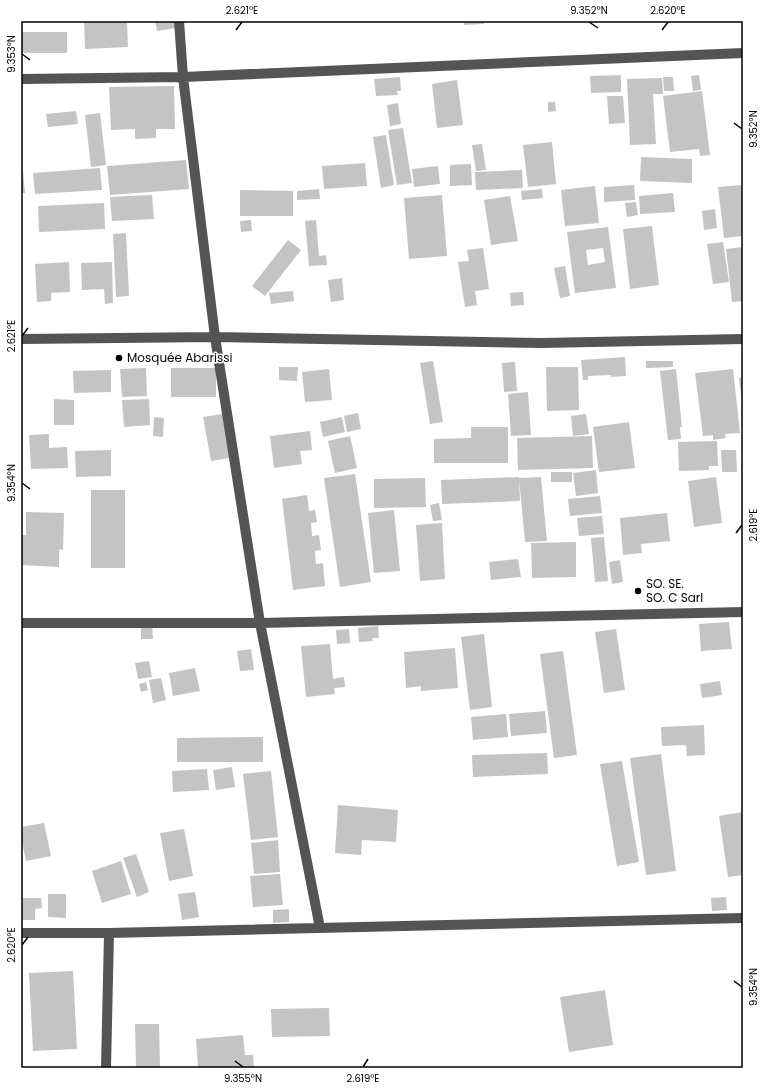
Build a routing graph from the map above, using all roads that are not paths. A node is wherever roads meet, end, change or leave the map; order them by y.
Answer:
1 (180, 21) edge
2 (743, 53) edge
3 (183, 77) junction
4 (21, 79) edge
5 (215, 337) junction
6 (21, 339) edge
7 (743, 339) edge
8 (743, 612) edge
9 (21, 623) edge
10 (260, 623) junction
11 (743, 918) edge
12 (320, 928) junction
13 (21, 933) edge
14 (108, 933) junction
15 (106, 1068) edge

1 - 3 street
2 - 3 street
3 - 4 street
3 - 5 street
5 - 6 street
5 - 7 street
5 - 10 street
8 - 10 street
9 - 10 street
10 - 12 street
11 - 12 street
12 - 14 street
13 - 14 street
14 - 15 street

